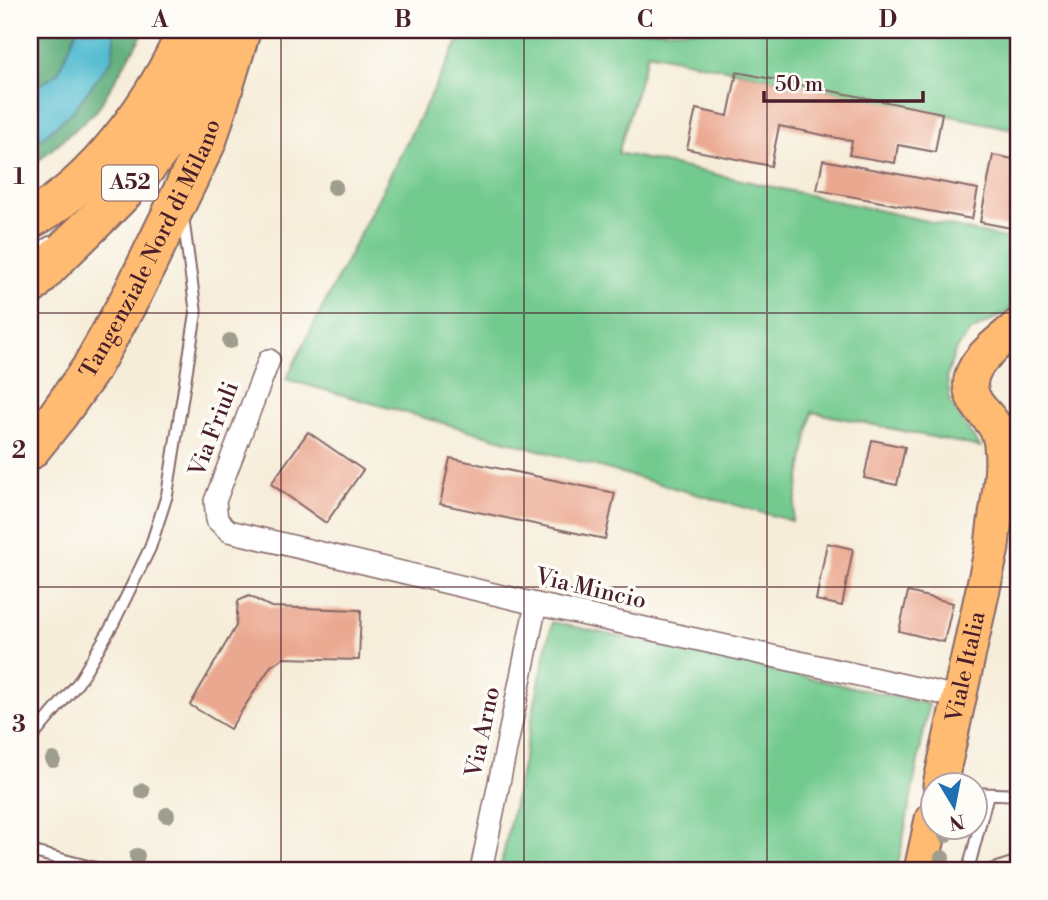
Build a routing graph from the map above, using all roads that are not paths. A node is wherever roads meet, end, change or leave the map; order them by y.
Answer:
1 (187, 30) edge
2 (211, 30) edge
3 (241, 30) edge
4 (181, 198) junction
5 (109, 206) junction
6 (30, 219) edge
7 (30, 253) edge
8 (30, 286) edge
9 (1018, 326) edge
10 (1005, 346) edge
11 (269, 359) dead end
12 (1004, 419) edge
13 (30, 450) edge
14 (1018, 464) edge
15 (217, 520) joint
16 (992, 548) junction
17 (536, 604) junction
18 (958, 697) junction
19 (30, 740) edge
20 (943, 771) edge
21 (988, 794) edge
22 (1018, 795) edge
23 (928, 841) edge
24 (976, 841) edge
25 (30, 851) edge
26 (103, 870) edge
27 (481, 870) edge
28 (921, 870) edge
29 (968, 870) edge

1 - 6 highway
2 - 5 highway, Tangenziale Nord di Milano / A52
3 - 4 highway, Tangenziale Nord di Milano / A52
4 - 13 highway, Tangenziale Nord di Milano / A52
4 - 19 lane
5 - 7 lane
5 - 8 highway, Tangenziale Nord di Milano / A52
9 - 10 main road, Viale Italia
10 - 12 main road, Viale Italia
11 - 15 street, Via Friuli
12 - 16 main road, Viale Italia
14 - 16 main road, Viale Italia
15 - 17 street, Via Mincio
16 - 18 main road, Viale Italia
17 - 18 street, Via Mincio
17 - 27 street, Via Arno
18 - 20 main road, Viale Italia
21 - 22 lane
23 - 28 main road
24 - 29 lane
25 - 26 lane

